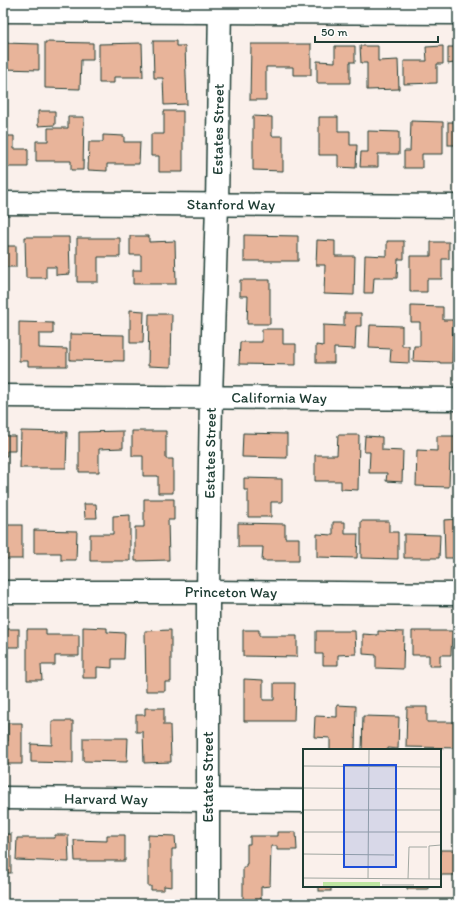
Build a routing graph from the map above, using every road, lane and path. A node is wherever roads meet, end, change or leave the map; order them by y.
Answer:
1 (220, 7) edge
2 (3, 11) edge
3 (458, 13) edge
4 (3, 203) edge
5 (217, 204) junction
6 (458, 206) edge
7 (3, 396) edge
8 (211, 397) junction
9 (458, 399) edge
10 (3, 592) edge
11 (208, 592) junction
12 (458, 594) edge
13 (3, 798) edge
14 (208, 800) junction
15 (303, 801) edge
16 (208, 904) edge

1 - 2 street
1 - 3 street
1 - 5 street, Estates Street
4 - 5 street, Stanford Way
5 - 6 street, Stanford Way
5 - 8 street, Estates Street
7 - 8 street, California Way
8 - 9 street, California Way
8 - 11 street, Estates Street
10 - 11 street, Princeton Way
11 - 12 street, Princeton Way
11 - 14 street, Estates Street
13 - 14 street, Harvard Way
14 - 15 street, Harvard Way
14 - 16 street, Estates Street

